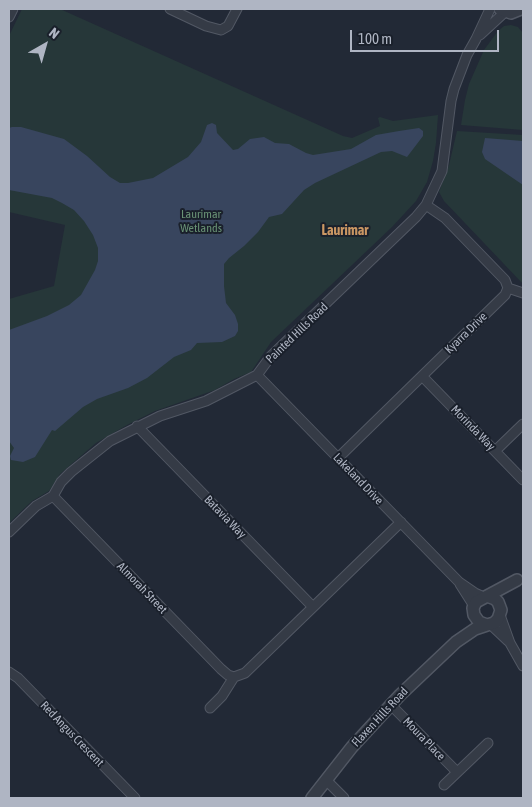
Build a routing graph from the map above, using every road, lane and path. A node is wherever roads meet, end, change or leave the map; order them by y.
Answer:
1 (13, 9) edge
2 (170, 9) edge
3 (237, 9) edge
4 (490, 9) edge
5 (509, 11) edge
6 (9, 17) edge
7 (523, 17) edge
8 (476, 39) junction
9 (426, 205) junction
10 (508, 288) junction
11 (523, 293) edge
12 (257, 375) junction
13 (422, 376) junction
14 (523, 424) edge
15 (137, 426) junction
16 (495, 452) junction
17 (338, 458) junction
18 (523, 480) edge
19 (53, 496) junction
20 (401, 522) junction
21 (9, 532) edge
22 (520, 577) edge
23 (459, 582) junction
24 (486, 597) junction
25 (313, 608) junction
26 (473, 608) junction
27 (501, 613) junction
28 (488, 624) junction
29 (456, 642) junction
30 (510, 643) junction
31 (523, 666) edge
32 (9, 672) edge
33 (234, 677) junction
34 (391, 705) junction
35 (210, 708) dead end
36 (488, 743) dead end
37 (457, 772) junction
38 (326, 780) junction
39 (444, 785) dead end
40 (134, 798) edge
41 (312, 798) edge
42 (344, 798) edge

1 - 6 street
2 - 3 street
4 - 8 street, Painted Hills Road
5 - 7 street
5 - 8 street, Painted Hills Road
8 - 9 street, Painted Hills Road
9 - 10 street
9 - 12 street, Painted Hills Road
10 - 11 street
10 - 13 street, Kyarra Drive
12 - 15 street, Painted Hills Road
12 - 17 street, Lakeland Drive
13 - 16 street, Morinda Way
13 - 17 street, Kyarra Drive
14 - 16 street
15 - 19 street, Painted Hills Road
15 - 25 street, Batavia Way
16 - 18 street, Morinda Way
17 - 20 street, Lakeland Drive
19 - 21 street, Painted Hills Road
19 - 33 street, Almorah Street
20 - 23 street, Lakeland Drive
20 - 25 street
22 - 24 street
22 - 27 street
23 - 24 street, Lakeland Drive
23 - 26 street, Lakeland Drive
24 - 26 street
24 - 27 street
25 - 33 street
26 - 28 street
26 - 29 street, Flaxen Hills Road
27 - 28 street
27 - 30 street
28 - 29 street, Flaxen Hills Road
28 - 30 street
29 - 34 street, Flaxen Hills Road
30 - 31 street
32 - 40 street, Red Angus Crescent
33 - 35 street
34 - 37 street, Moura Place
34 - 38 street, Flaxen Hills Road
36 - 37 street
37 - 39 street
38 - 41 street, Flaxen Hills Road
38 - 42 street

